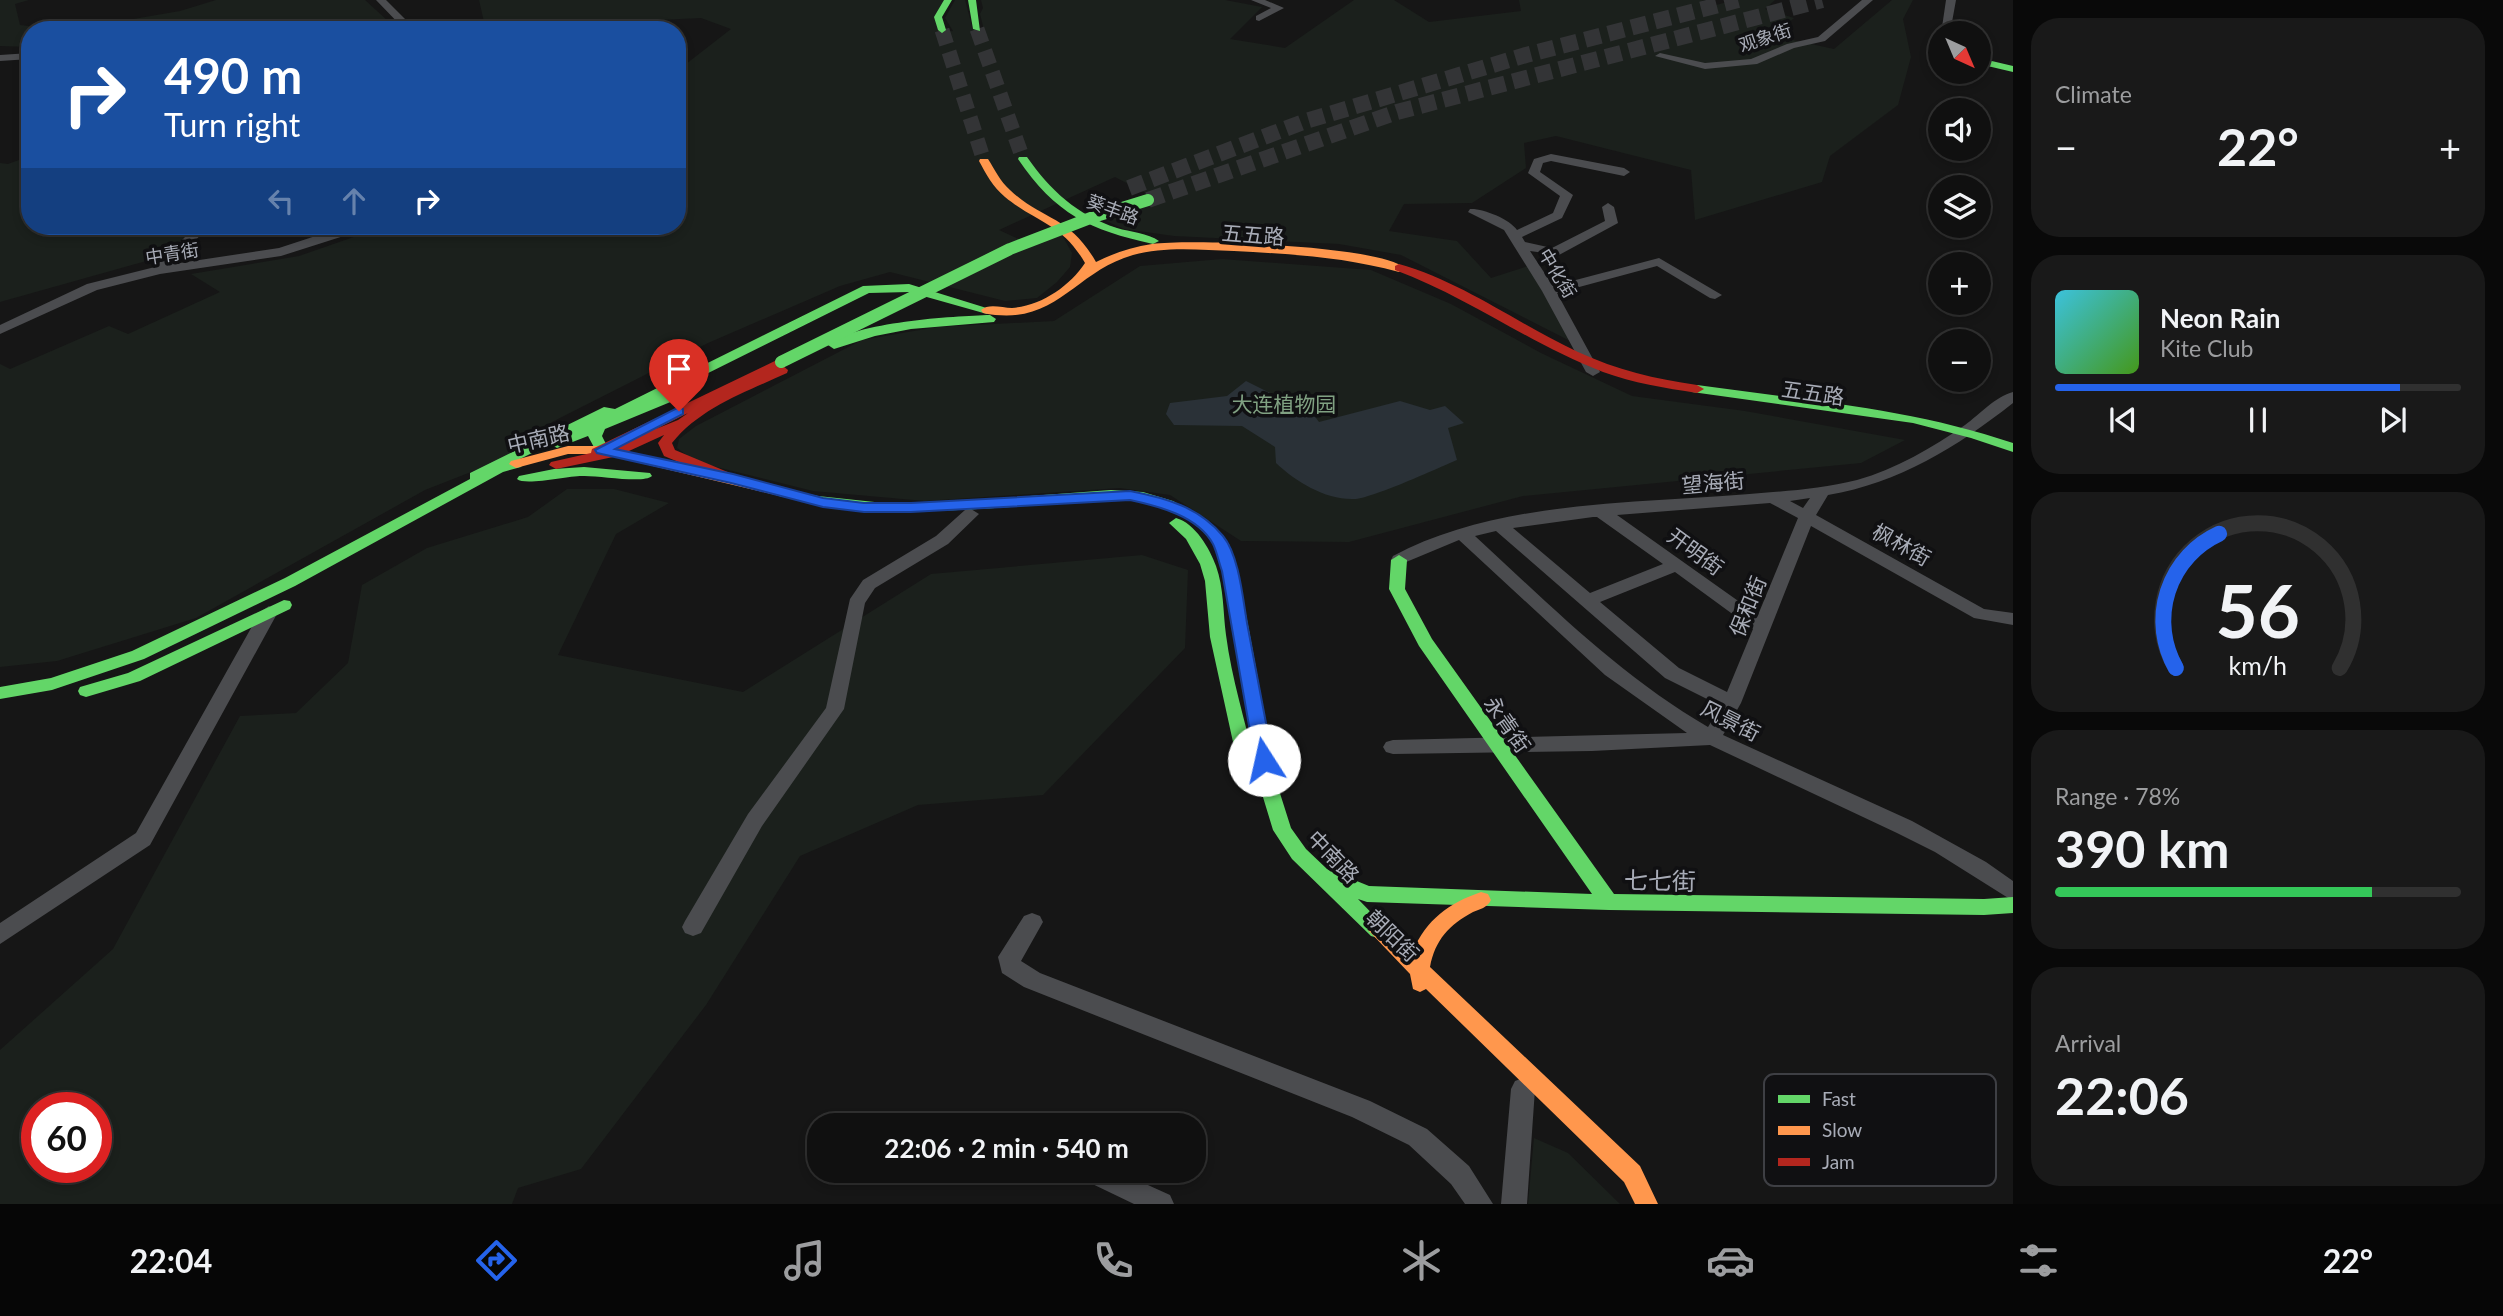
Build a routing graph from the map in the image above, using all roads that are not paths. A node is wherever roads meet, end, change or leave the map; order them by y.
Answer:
1 (381, 0) edge
2 (948, 0) edge
3 (972, 0) edge
4 (1256, 0) edge
5 (1868, 0) edge
6 (1951, 0) edge
7 (1259, 18) dead end
8 (402, 21) edge
9 (1947, 21) edge
10 (977, 29) tunnel mouth
11 (943, 30) tunnel mouth
12 (1660, 56) dead end
13 (21, 57) edge
14 (0, 58) edge
15 (1992, 64) edge
16 (2013, 69) edge
17 (1023, 159) tunnel mouth
18 (984, 162) tunnel mouth
19 (1624, 173) dead end
20 (1092, 200) dead end
21 (1148, 200) tunnel mouth
22 (1608, 207) dead end
23 (1474, 212) dead end
24 (1074, 231) junction
25 (1094, 232) junction
26 (194, 235) edge
27 (336, 235) edge
28 (1518, 241) junction
29 (1167, 249) junction
30 (1117, 256) junction
31 (160, 270) junction
32 (1084, 274) junction
33 (1549, 291) junction
34 (856, 294) junction
35 (1715, 295) dead end
36 (0, 330) edge
37 (769, 336) junction
38 (810, 355) junction
39 (776, 358) junction
40 (1590, 366) junction
41 (728, 376) junction
42 (2013, 396) edge
43 (693, 416) junction
44 (597, 428) junction
45 (1968, 431) junction
46 (2013, 448) edge
47 (607, 453) junction
48 (498, 469) junction
49 (733, 479) junction
50 (677, 481) junction
51 (500, 486) junction
52 (1824, 490) junction
53 (1772, 497) junction
54 (436, 502) junction
55 (1603, 513) junction
56 (971, 514) junction
57 (1806, 517) junction
58 (1499, 525) junction
59 (425, 527) dead end
60 (1463, 534) junction
61 (1399, 560) joint
62 (1677, 565) junction
63 (302, 596) dead end
64 (1587, 601) junction
65 (269, 612) junction
66 (2013, 619) edge
67 (1763, 627) junction
68 (0, 693) edge
69 (40, 702) dead end
70 (1732, 703) junction
71 (1711, 738) junction
72 (1497, 743) junction
73 (1393, 747) dead end
74 (1254, 798) dead end
75 (1264, 828) dead end
76 (1314, 868) junction
77 (2013, 892) edge
78 (1489, 898) junction
79 (1609, 902) junction
80 (2013, 905) edge
81 (1032, 922) dead end
82 (693, 927) dead end
83 (0, 936) edge
84 (1418, 967) junction
85 (1421, 991) junction
86 (1523, 1089) junction
87 (1116, 1183) edge
88 (1161, 1204) edge
89 (1480, 1204) edge
90 (1514, 1204) edge
91 (1645, 1204) edge

1 - 8 street
2 - 11 main road
3 - 10 main road
4 - 7 street
5 - 12 street, 观象街
6 - 9 street
13 - 14 street
15 - 16 main road
17 - 25 main road, 葵丰路
18 - 24 main road, 葵丰路
19 - 28 street
20 - 39 main road
21 - 39 main road, bridge
22 - 28 street
23 - 28 street, 中化街
24 - 25 main road
24 - 32 main road, 葵丰路
25 - 29 main road, 葵丰路
25 - 30 main road
26 - 31 street
27 - 31 street, 中青街
28 - 33 street, 中化街
29 - 30 main road, 五五路
29 - 30 main road, 五五路
29 - 40 main road, 五五路
30 - 32 main road, 五五路
30 - 38 main road, 五五路
31 - 36 street, 中青街
32 - 34 main road, 五五路
33 - 35 street
33 - 40 street, 中化街
34 - 37 main road, 五五路
34 - 38 main road
37 - 44 main road, 五五路
37 - 54 main road
38 - 43 main road, 五五路
39 - 41 main road, 五五路
39 - 47 main road
40 - 45 main road, 五五路
41 - 44 main road, 五五路
41 - 47 main road
42 - 45 street, 望海街
43 - 47 main road
43 - 49 main road, 五五路
44 - 47 main road
44 - 48 main road, 五五路
45 - 46 main road, 五五路
45 - 52 street, 望海街
47 - 48 main road, 中南路
47 - 49 main road, 中南路
47 - 50 main road
47 - 51 main road
48 - 54 main road, 中南路
49 - 76 main road, 中南路
50 - 51 main road
50 - 56 main road
51 - 59 main road
52 - 53 street, 望海街
52 - 57 street, 保和街
53 - 55 street, 望海街
53 - 57 street, 枫林街
54 - 68 main road, 中南路
55 - 58 street, 望海街
55 - 62 street, 开明街
56 - 74 main road
56 - 82 street
57 - 66 street, 枫林街
57 - 67 street, 保和街
58 - 60 street, 望海街
58 - 64 street
60 - 61 street, 望海街
60 - 71 street, 风景街
61 - 72 main road, 永青街
62 - 64 street
62 - 67 street, 开明街
63 - 65 main road
64 - 70 street
65 - 69 main road
65 - 83 street
67 - 70 street, 保和街
70 - 71 street, 保和街
71 - 72 street
71 - 77 street, 风景街
72 - 73 street
72 - 79 main road, 永青街
75 - 85 main road, 朝阳街
76 - 78 main road, 七七街
76 - 84 main road, 中南路
78 - 79 main road, 七七街
78 - 84 main road
79 - 80 main road, 七七街
81 - 89 street
84 - 85 main road
84 - 91 main road, 中南路
85 - 86 main road, 朝阳街
86 - 90 street
86 - 91 main road, 朝阳街
87 - 88 street

